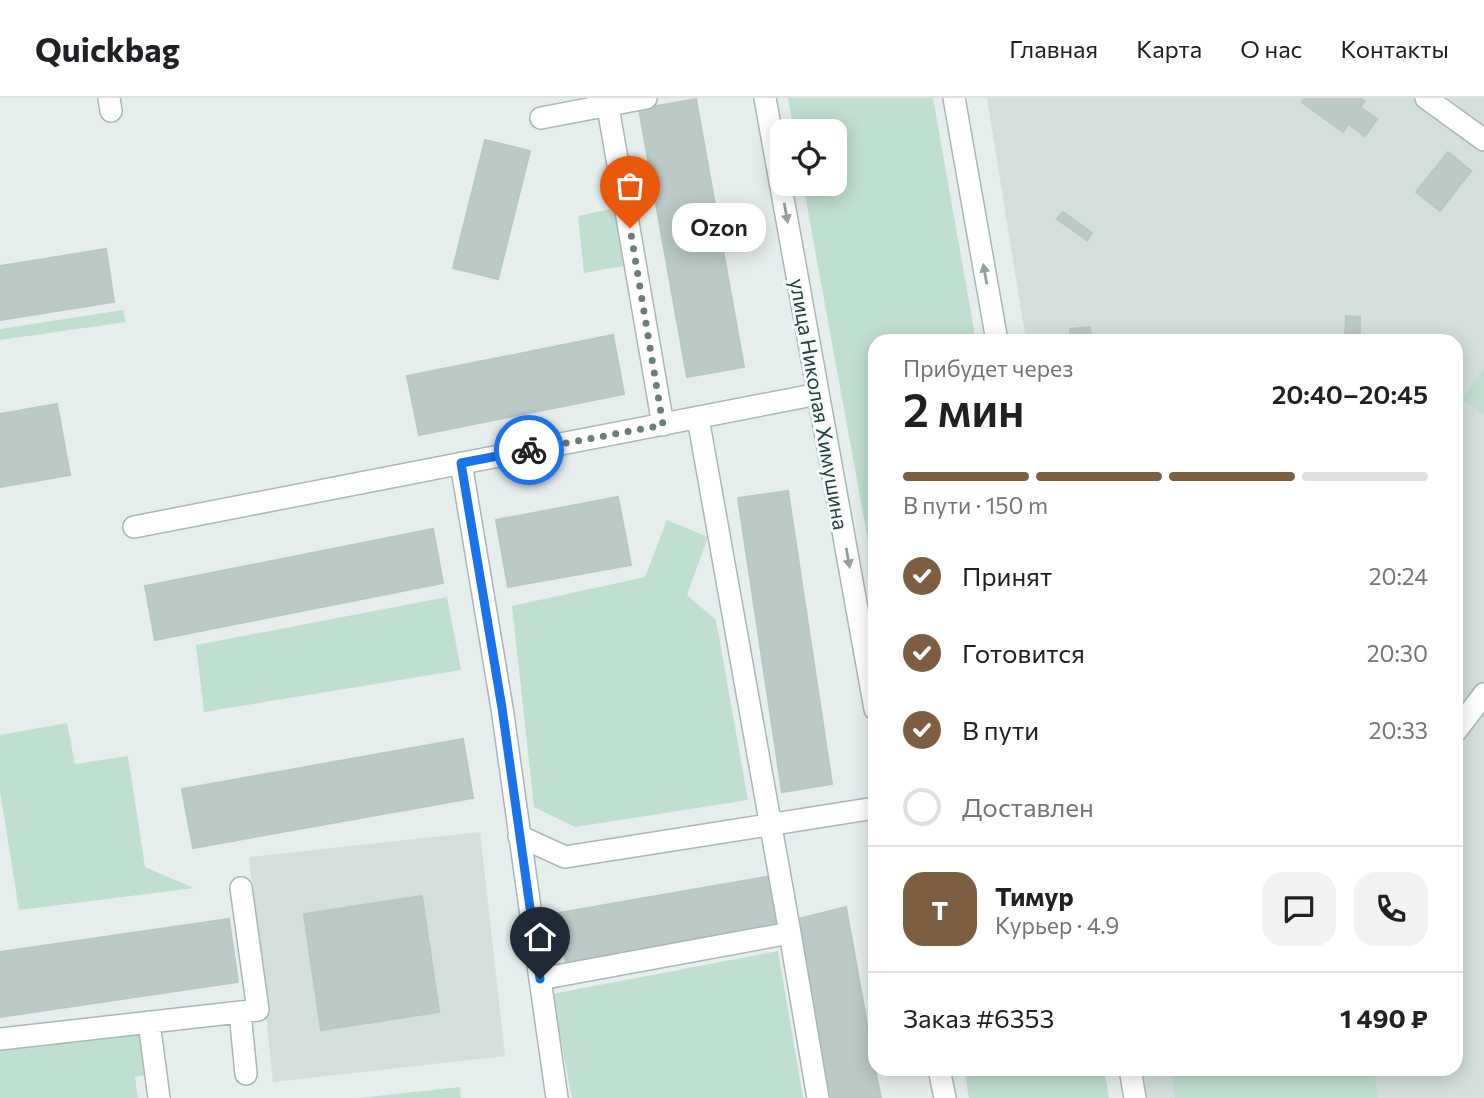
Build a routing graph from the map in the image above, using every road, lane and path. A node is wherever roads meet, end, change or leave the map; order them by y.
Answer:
1 (646, 98) edge
2 (765, 98) edge
3 (954, 98) edge
4 (1426, 98) edge
5 (608, 107) junction
6 (541, 118) dead end
7 (1484, 140) edge
8 (996, 334) edge
9 (818, 394) junction
10 (698, 418) junction
11 (663, 425) junction
12 (461, 463) junction
13 (134, 527) dead end
14 (868, 670) edge
15 (1484, 694) edge
16 (1463, 722) edge
17 (868, 809) edge
18 (771, 825) junction
19 (519, 836) junction
20 (241, 888) dead end
21 (790, 933) junction
22 (540, 979) junction
23 (240, 1012) junction
24 (149, 1022) junction
25 (0, 1039) edge
26 (246, 1074) dead end
27 (940, 1076) edge
28 (1131, 1076) edge
29 (159, 1098) edge
30 (557, 1098) edge
31 (818, 1098) edge
32 (945, 1098) edge
33 (1135, 1098) edge

1 - 5 street
2 -> 9 street, улица Николая Химушина
8 -> 3 street
4 - 7 street
5 - 6 street
5 - 11 street
9 - 10 street
9 -> 14 street, улица Николая Химушина
10 - 11 street
10 - 18 street
11 - 12 street
12 - 13 street
12 - 19 street
15 - 16 street
17 - 18 street
18 - 19 street
18 - 21 street
19 - 22 street
20 - 23 street
21 - 22 street
21 - 31 street
22 - 30 street
23 - 24 street
23 - 26 street
24 - 25 street
24 - 29 street
27 - 32 street
28 - 33 street

